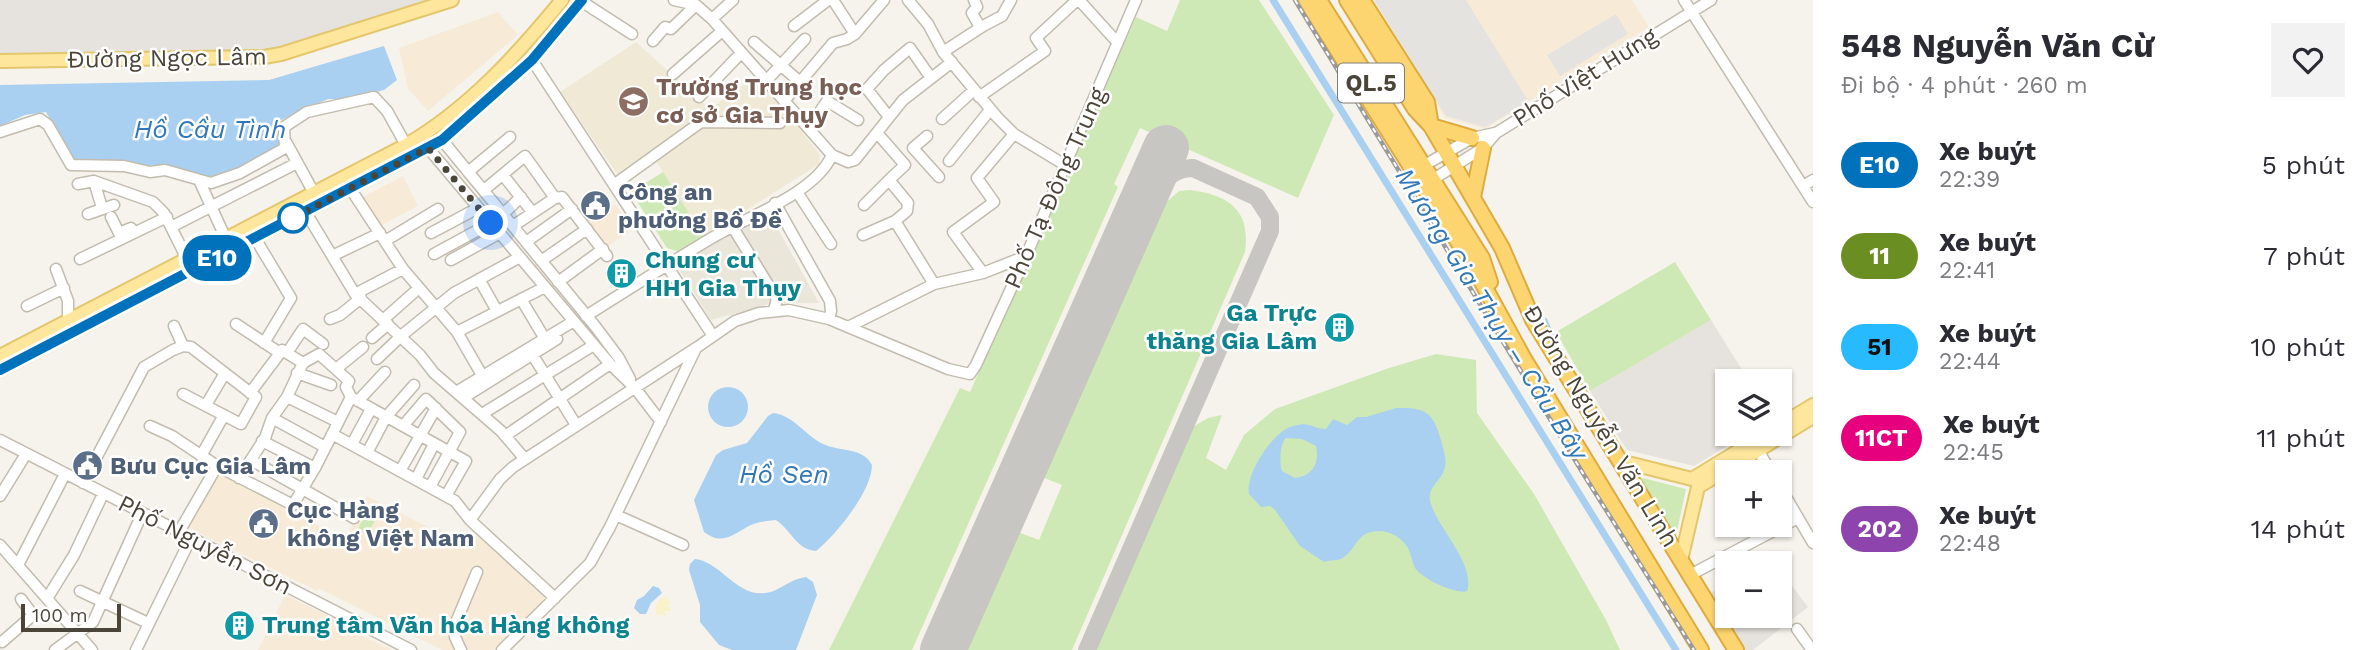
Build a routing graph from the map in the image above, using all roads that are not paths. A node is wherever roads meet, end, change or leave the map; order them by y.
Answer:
1 (452, 0) edge
2 (562, 0) edge
3 (674, 0) edge
4 (733, 0) edge
5 (830, 0) edge
6 (884, 0) edge
7 (974, 0) edge
8 (1011, 0) edge
9 (1078, 0) edge
10 (1136, 0) edge
11 (1306, 0) edge
12 (1319, 0) edge
13 (1347, 0) edge
14 (1362, 0) edge
15 (1684, 0) edge
16 (1711, 0) edge
17 (582, 1) edge
18 (914, 3) edge
19 (696, 5) junction
20 (1691, 12) junction
21 (712, 19) junction
22 (794, 26) dead end
23 (980, 27) junction
24 (722, 31) junction
25 (855, 33) junction
26 (632, 34) dead end
27 (805, 39) dead end
28 (653, 41) dead end
29 (754, 42) dead end
30 (1117, 43) junction
31 (943, 52) junction
32 (741, 53) junction
33 (532, 60) junction
34 (1350, 60) junction
35 (0, 61) edge
36 (952, 62) junction
37 (781, 65) junction
38 (673, 74) dead end
39 (931, 78) junction
40 (766, 81) junction
41 (800, 82) junction
42 (977, 94) junction
43 (699, 97) dead end
44 (784, 101) junction
45 (990, 110) junction
46 (889, 117) junction
47 (942, 119) dead end
48 (858, 120) dead end
49 (780, 123) dead end
50 (1431, 126) junction
51 (809, 128) junction
52 (0, 132) edge
53 (878, 134) junction
54 (1014, 134) junction
55 (927, 136) dead end
56 (510, 137) dead end
57 (442, 140) junction
58 (286, 142) junction
59 (1477, 143) junction
60 (406, 145) junction
61 (428, 148) junction
62 (1447, 152) junction
63 (919, 154) junction
64 (832, 155) junction
65 (949, 161) dead end
66 (297, 163) junction
67 (905, 165) junction
68 (1065, 165) junction
69 (1423, 166) junction
70 (1455, 166) junction
71 (468, 172) junction
72 (503, 175) junction
73 (939, 177) dead end
74 (199, 180) junction
75 (888, 180) junction
76 (1432, 180) junction
77 (1813, 180) edge
78 (94, 181) junction
79 (78, 184) dead end
80 (615, 184) junction
81 (1803, 186) junction
82 (350, 188) junction
83 (484, 190) junction
84 (797, 192) junction
85 (314, 193) junction
86 (521, 197) junction
87 (1473, 197) junction
88 (555, 198) junction
89 (1813, 202) edge
90 (775, 203) junction
91 (114, 205) dead end
92 (864, 205) dead end
93 (212, 207) junction
94 (102, 208) junction
95 (478, 208) junction
96 (438, 209) dead end
97 (572, 209) junction
98 (305, 211) junction
99 (533, 213) junction
100 (88, 214) dead end
101 (503, 214) junction
102 (111, 217) dead end
103 (167, 219) junction
104 (895, 221) junction
105 (491, 223) junction
106 (513, 226) junction
107 (732, 226) junction
108 (587, 229) junction
109 (431, 233) dead end
110 (500, 233) junction
111 (863, 235) dead end
112 (382, 237) junction
113 (255, 238) junction
114 (226, 239) junction
115 (526, 242) junction
116 (831, 244) dead end
117 (434, 254) dead end
118 (331, 256) junction
119 (1026, 256) junction
120 (520, 257) junction
121 (80, 259) dead end
122 (187, 259) junction
123 (451, 260) dead end
124 (541, 261) junction
125 (667, 265) junction
126 (56, 269) dead end
127 (403, 269) junction
128 (983, 273) junction
129 (479, 279) junction
130 (558, 282) junction
131 (934, 284) junction
132 (147, 287) junction
133 (545, 287) junction
134 (64, 288) junction
135 (419, 288) junction
136 (358, 296) junction
137 (521, 299) junction
138 (68, 301) junction
139 (27, 306) dead end
140 (435, 308) junction
141 (774, 310) junction
142 (497, 312) junction
143 (82, 313) junction
144 (586, 316) junction
145 (330, 319) dead end
146 (829, 319) junction
147 (68, 320) junction
148 (1502, 320) junction
149 (386, 322) junction
150 (236, 324) dead end
151 (576, 324) junction
152 (174, 326) dead end
153 (848, 327) junction
154 (457, 332) junction
155 (401, 336) junction
156 (713, 336) junction
157 (372, 338) dead end
158 (545, 339) junction
159 (264, 342) junction
160 (594, 345) junction
161 (183, 346) junction
162 (363, 347) dead end
163 (696, 348) junction
164 (321, 349) junction
165 (531, 351) junction
166 (283, 353) junction
167 (0, 356) edge
168 (377, 359) dead end
169 (303, 363) junction
170 (610, 364) junction
171 (336, 369) junction
172 (0, 370) edge
173 (385, 372) dead end
174 (225, 373) junction
175 (297, 373) junction
176 (546, 375) junction
177 (482, 377) junction
178 (331, 385) dead end
179 (414, 385) dead end
180 (635, 387) junction
181 (250, 393) junction
182 (183, 394) dead end
183 (460, 395) junction
184 (287, 397) junction
185 (560, 398) junction
186 (355, 399) junction
187 (206, 405) junction
188 (1813, 405) edge
189 (436, 408) junction
190 (371, 409) junction
191 (482, 414) junction
192 (224, 415) junction
193 (386, 417) junction
194 (1813, 417) edge
195 (272, 418) junction
196 (1792, 418) edge
197 (338, 422) junction
198 (661, 422) junction
199 (576, 425) junction
200 (150, 426) dead end
201 (403, 426) junction
202 (332, 434) junction
203 (420, 436) junction
204 (505, 436) junction
205 (0, 440) edge
206 (262, 442) junction
207 (352, 444) junction
208 (434, 444) junction
209 (1749, 446) edge
210 (325, 447) junction
211 (1758, 450) junction
212 (449, 451) junction
213 (367, 453) junction
214 (26, 454) junction
215 (201, 456) junction
216 (524, 458) junction
217 (251, 460) junction
218 (1764, 460) edge
219 (1620, 461) junction
220 (217, 466) junction
221 (315, 468) junction
222 (400, 471) junction
223 (65, 474) junction
224 (239, 478) junction
225 (415, 480) junction
226 (83, 483) junction
227 (1695, 483) junction
228 (430, 487) junction
229 (303, 488) junction
230 (103, 494) junction
231 (0, 496) edge
232 (446, 496) junction
233 (1792, 507) edge
234 (142, 514) junction
235 (616, 514) junction
236 (1798, 517) junction
237 (354, 518) dead end
238 (470, 520) junction
239 (179, 532) junction
240 (1811, 536) edge
241 (191, 538) junction
242 (0, 545) edge
243 (683, 545) dead end
244 (1681, 560) junction
245 (18, 565) junction
246 (477, 572) dead end
247 (1690, 575) junction
248 (80, 591) dead end
249 (48, 597) junction
250 (555, 598) junction
251 (21, 599) dead end
252 (102, 601) junction
253 (148, 623) junction
254 (1797, 629) dead end
255 (78, 632) junction
256 (4, 644) edge
257 (55, 650) edge
258 (92, 650) edge
259 (136, 650) edge
260 (411, 650) edge
261 (461, 650) edge
262 (502, 650) edge
263 (1701, 650) edge
264 (1736, 650) edge
265 (1811, 650) edge

1 - 35 main road, Đường Ngọc Lâm
2 - 60 main road
3 - 19 street
4 - 21 street
5 - 22 street
5 - 25 street
6 - 25 street
7 - 23 street
8 - 23 street
9 - 30 street
9 - 42 street
10 - 30 street, Phố Tạ Đông Trung
11 - 34 highway, Đường Nguyễn Văn Linh / QL.5
12 - 34 highway, Đường Nguyễn Văn Linh / QL.5
13 - 50 highway, Đường Nguyễn Văn Linh / QL.5
14 - 50 highway, Đường Nguyễn Văn Linh / QL.5
15 - 20 street
16 - 20 street, Phố Việt Hưng
17 - 26 street
17 - 33 main road
18 - 31 street
19 - 21 street
19 - 28 street
20 - 59 street, Phố Việt Hưng
20 - 81 street
21 - 24 street
23 - 31 street
24 - 32 street
24 - 38 street
25 - 41 street
27 - 37 street
29 - 37 street
30 - 68 street, Phố Tạ Đông Trung
31 - 36 street
32 - 40 street
32 - 43 street
33 - 57 main road
33 - 80 street
34 - 69 highway, Đường Nguyễn Văn Linh / QL.5
34 - 148 highway, Đường Nguyễn Văn Linh / QL.5
36 - 39 street
36 - 42 street
37 - 40 street
37 - 41 street
39 - 46 street
39 - 46 street
40 - 44 street
41 - 44 street
42 - 45 street
42 - 47 street
44 - 51 street
45 - 54 street
45 - 65 street
46 - 53 street
48 - 51 street
49 - 80 street
50 - 59 highway
50 - 62 highway, Đường Nguyễn Văn Linh / QL.5
51 - 64 street
52 - 74 street
53 - 64 street
53 - 67 street
54 - 68 street
54 - 128 street
55 - 63 street
56 - 71 street
57 - 61 main road
57 - 71 street
58 - 60 street
58 - 66 street
58 - 74 street
59 - 62 street, Phố Việt Hưng
59 - 70 street, Phố Việt Hưng
59 - 87 highway
60 - 85 main road
61 - 82 main road
61 - 95 street
62 - 69 street, Phố Việt Hưng
62 - 70 highway, Đường Nguyễn Văn Linh / QL.5
63 - 67 street
63 - 73 street
64 - 84 street
66 - 85 street
66 - 93 street
67 - 75 street
68 - 119 street, Phố Tạ Đông Trung
69 - 76 highway, Đường Nguyễn Văn Linh / QL.5
70 - 76 street, Phố Việt Hưng
70 - 87 highway, Đường Nguyễn Văn Linh / QL.5
71 - 83 street
72 - 83 street
72 - 86 street
72 - 88 street
74 - 93 street
75 - 92 street
75 - 104 street
76 - 148 highway, Đường Nguyễn Văn Linh / QL.5
77 - 81 street
78 - 79 street
78 - 94 street
78 - 103 street
80 - 125 street
81 - 89 street
82 - 98 main road
82 - 112 street
83 - 101 street
84 - 90 street
84 - 116 street
85 - 114 main road
86 - 99 street
86 - 101 street
87 - 219 highway, Đường Nguyễn Văn Linh / QL.5
88 - 97 street
88 - 99 street
90 - 107 street
90 - 146 street
91 - 94 street
93 - 103 street
93 - 114 street
94 - 100 street
95 - 105 street
95 - 109 street
96 - 112 street
97 - 108 street
97 - 115 street
98 - 113 main road
98 - 118 street
99 - 106 street
101 - 106 street
102 - 103 street
103 - 121 street
103 - 122 street
104 - 111 street
104 - 131 street
105 - 110 street
105 - 117 street
106 - 115 street
107 - 125 street
107 - 141 street
108 - 124 street
108 - 130 street
110 - 120 street
110 - 123 street
112 - 118 street
112 - 127 street
113 - 132 main road
113 - 159 street
114 - 122 main road
115 - 124 street
118 - 136 street
119 - 128 street
119 - 153 street, Phố Tạ Đông Trung
120 - 129 street
120 - 133 street
122 - 132 main road
124 - 130 street
125 - 144 street
125 - 156 street
126 - 134 street
127 - 135 street
127 - 136 street
128 - 131 street
129 - 140 street
129 - 142 street
130 - 144 street
131 - 153 street
132 - 143 main road
132 - 172 main road
133 - 137 street
133 - 151 street
134 - 138 street
134 - 139 street
135 - 140 street
135 - 149 street
136 - 145 street
136 - 149 street
137 - 142 street
137 - 158 street
138 - 143 street
138 - 147 street
140 - 154 street
140 - 155 street
141 - 146 street
141 - 156 street
142 - 154 street
143 - 147 main road
144 - 180 street
146 - 153 street
147 - 167 main road
148 - 263 highway, Đường Nguyễn Văn Linh / QL.5
149 - 155 street
149 - 157 street
150 - 159 street
151 - 158 street
151 - 160 street
151 - 165 street
152 - 161 street
154 - 177 street
155 - 168 street
155 - 183 street
156 - 163 street
158 - 165 street
159 - 166 street
160 - 170 street
160 - 176 street
161 - 174 street
161 - 226 street
162 - 171 street
163 - 180 street
163 - 198 street
164 - 166 street
164 - 169 street
164 - 171 street
165 - 176 street
165 - 177 street
165 - 183 street
166 - 169 street
166 - 181 street
169 - 175 street
170 - 180 street
170 - 185 street
171 - 186 street
173 - 186 street
174 - 181 street
174 - 187 street
175 - 178 street
175 - 184 street
176 - 185 street
176 - 191 street
177 - 183 street
179 - 193 street
180 - 198 street
180 - 199 street
181 - 192 street
182 - 187 street
183 - 191 street
184 - 195 street
184 - 197 street
185 - 199 street
185 - 204 street
186 - 190 street
186 - 197 street
187 - 192 street
188 - 196 main road
189 - 201 street
189 - 203 street
189 - 212 street
190 - 193 street
190 - 207 street
191 - 204 street
192 - 215 street
193 - 201 street
193 - 213 street
194 - 211 main road
195 - 206 street
195 - 210 street
197 - 202 street
198 - 235 street
199 - 216 street
200 - 215 street
201 - 203 street
202 - 207 street
202 - 210 street
203 - 208 street
203 - 222 street
204 - 216 street
205 - 214 street, Phố Nguyễn Sơn
206 - 217 street
206 - 221 street
207 - 213 street
208 - 212 street
208 - 225 street
209 - 227 main road
210 - 221 street
211 - 218 street
211 - 227 main road
212 - 228 street
212 - 232 street
213 - 222 street
214 - 223 street, Phố Nguyễn Sơn
214 - 231 street
215 - 220 street
216 - 238 street
217 - 224 street
217 - 229 street
219 - 227 main road
219 - 244 highway, Đường Nguyễn Văn Linh / QL.5
220 - 224 street
220 - 239 street
221 - 229 street
222 - 225 street
223 - 226 street, Phố Nguyễn Sơn
223 - 245 street
224 - 229 street
225 - 228 street
226 - 230 street, Phố Nguyễn Sơn
227 - 244 main road
228 - 232 street
229 - 237 street
230 - 234 street, Phố Nguyễn Sơn
230 - 249 street
232 - 238 street
233 - 236 street
234 - 239 street, Phố Nguyễn Sơn
234 - 252 street
235 - 243 street
235 - 250 street
236 - 240 street
236 - 247 street
238 - 250 street
239 - 241 street, Phố Nguyễn Sơn
241 - 253 street
241 - 260 street, Phố Nguyễn Sơn
242 - 245 street
244 - 247 highway, Đường Nguyễn Văn Linh / QL.5
245 - 249 street
246 - 261 street
247 - 264 highway, Đường Nguyễn Văn Linh / QL.5
248 - 252 street
249 - 255 street
250 - 262 street
251 - 256 street
252 - 253 street
252 - 255 street
253 - 259 street
254 - 265 street
255 - 257 street
255 - 258 street

